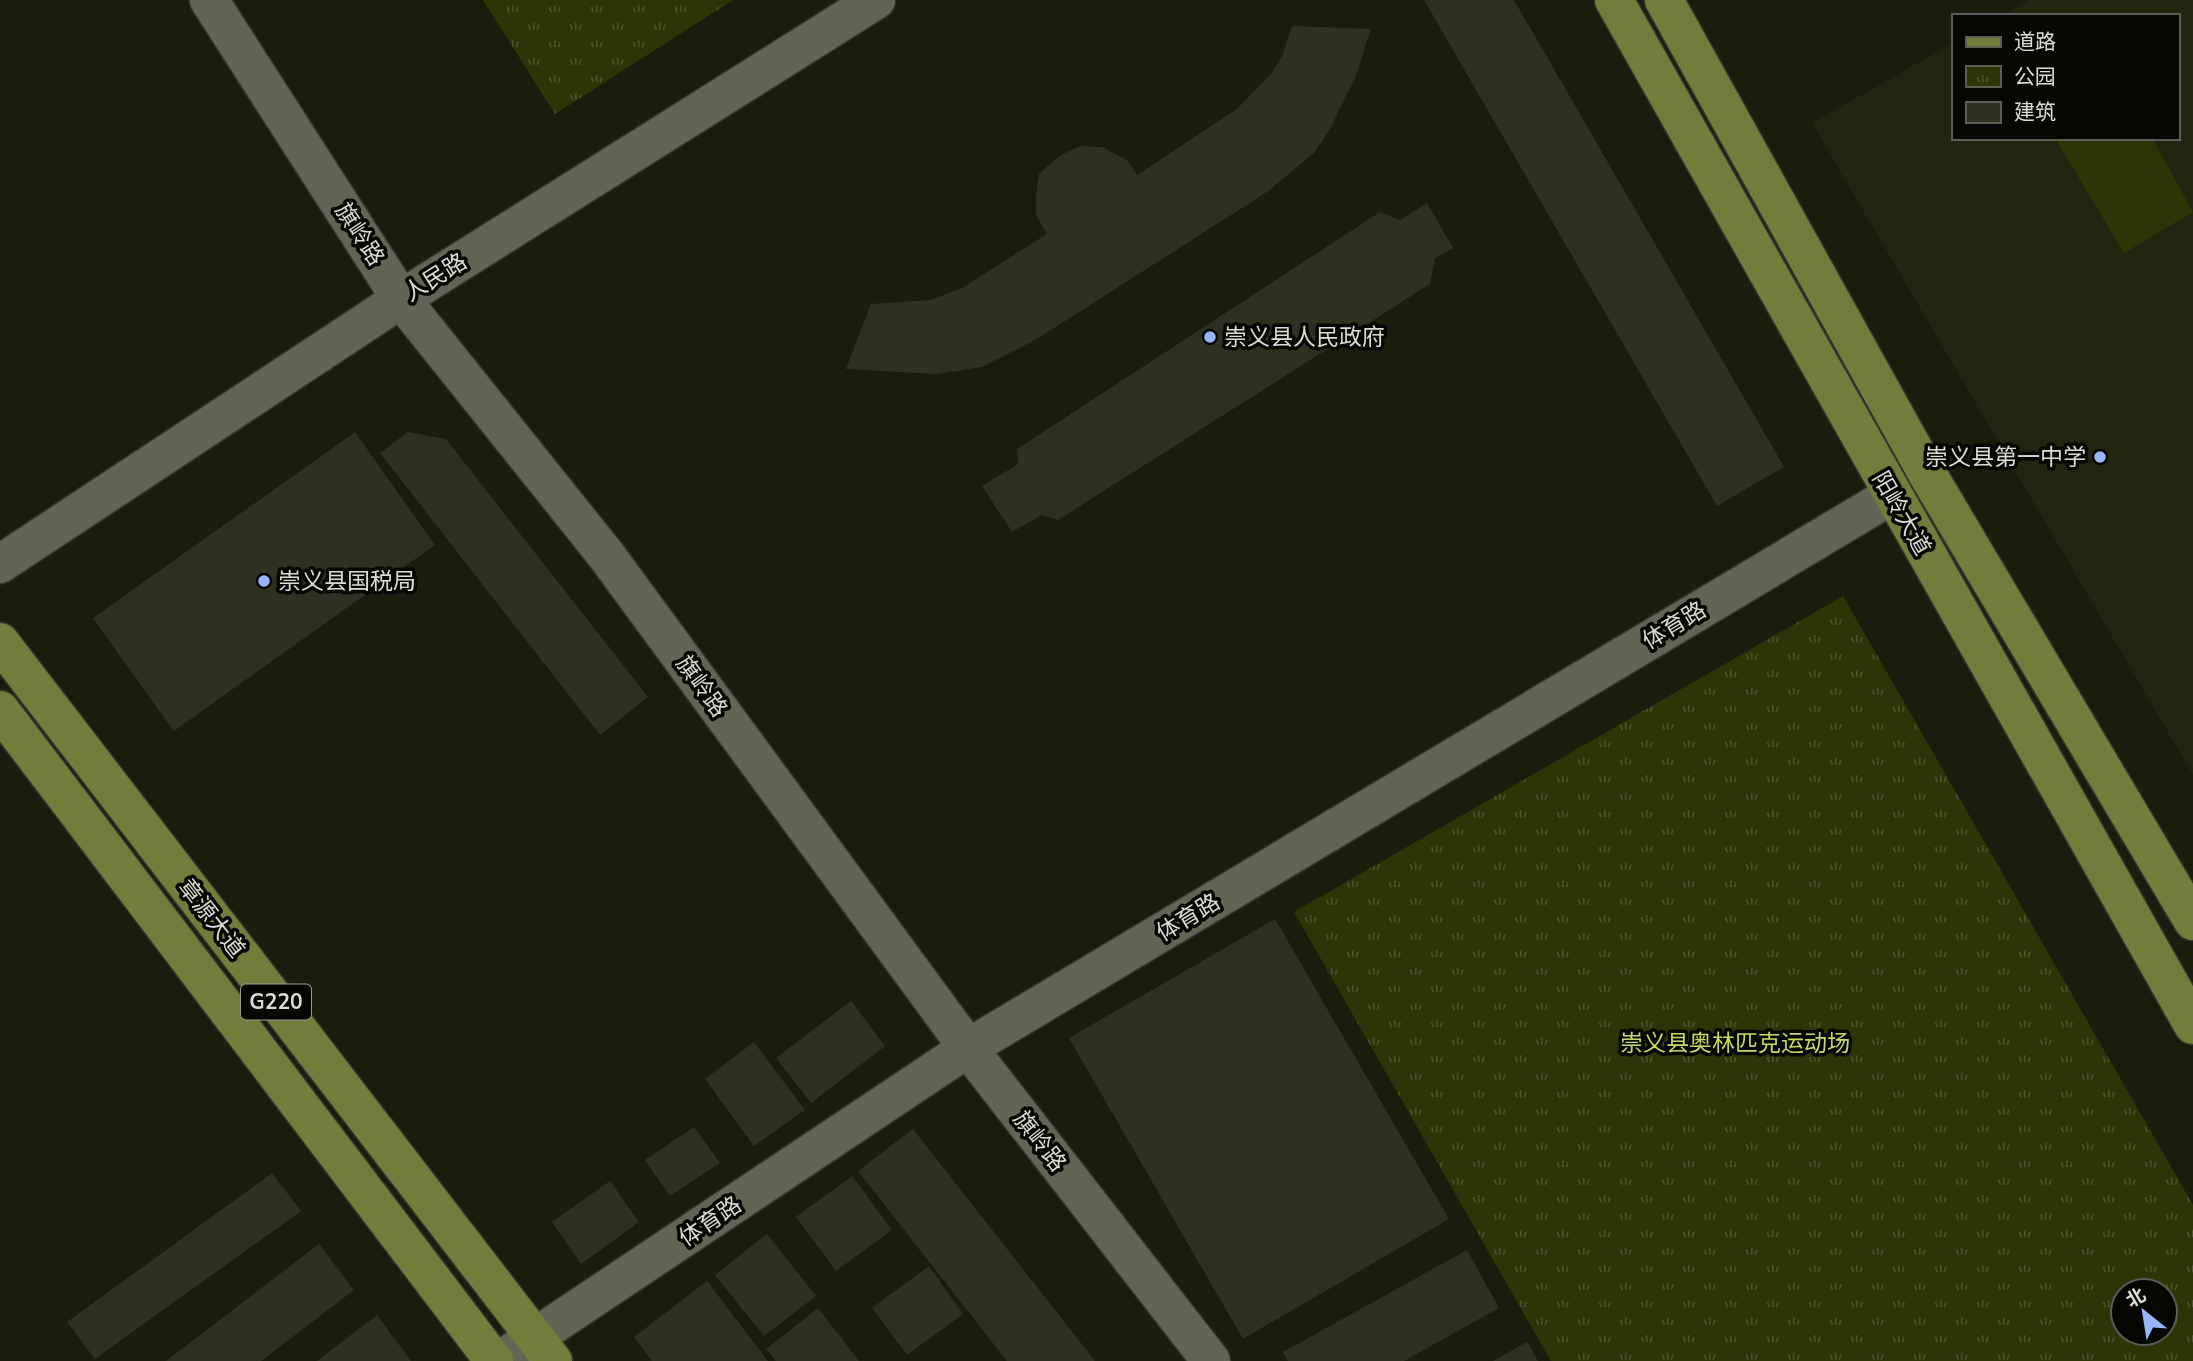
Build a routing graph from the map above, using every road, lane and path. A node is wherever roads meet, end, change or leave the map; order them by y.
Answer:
1 (209, 0) edge
2 (876, 0) edge
3 (1614, 0) edge
4 (1664, 0) edge
5 (401, 299) junction
6 (1892, 495) junction
7 (0, 564) edge
8 (0, 642) edge
9 (0, 710) edge
10 (2193, 921) edge
11 (2193, 1026) edge
12 (968, 1048) junction
13 (544, 1349) edge
14 (496, 1361) edge
15 (1211, 1361) edge

1 - 5 street, 旗岭路
2 - 5 street, 人民路
3 - 6 main road, 阳岭大道
4 - 10 main road, 阳岭大道
5 - 7 street, 人民路
5 - 12 street, 旗岭路
6 - 11 main road, 阳岭大道
6 - 12 street, 体育路
8 - 13 main road, 章源大道 / G220
9 - 14 main road, 章源大道 / G220
12 - 13 street, 体育路
12 - 15 street, 旗岭路
13 - 14 street, 体育路

